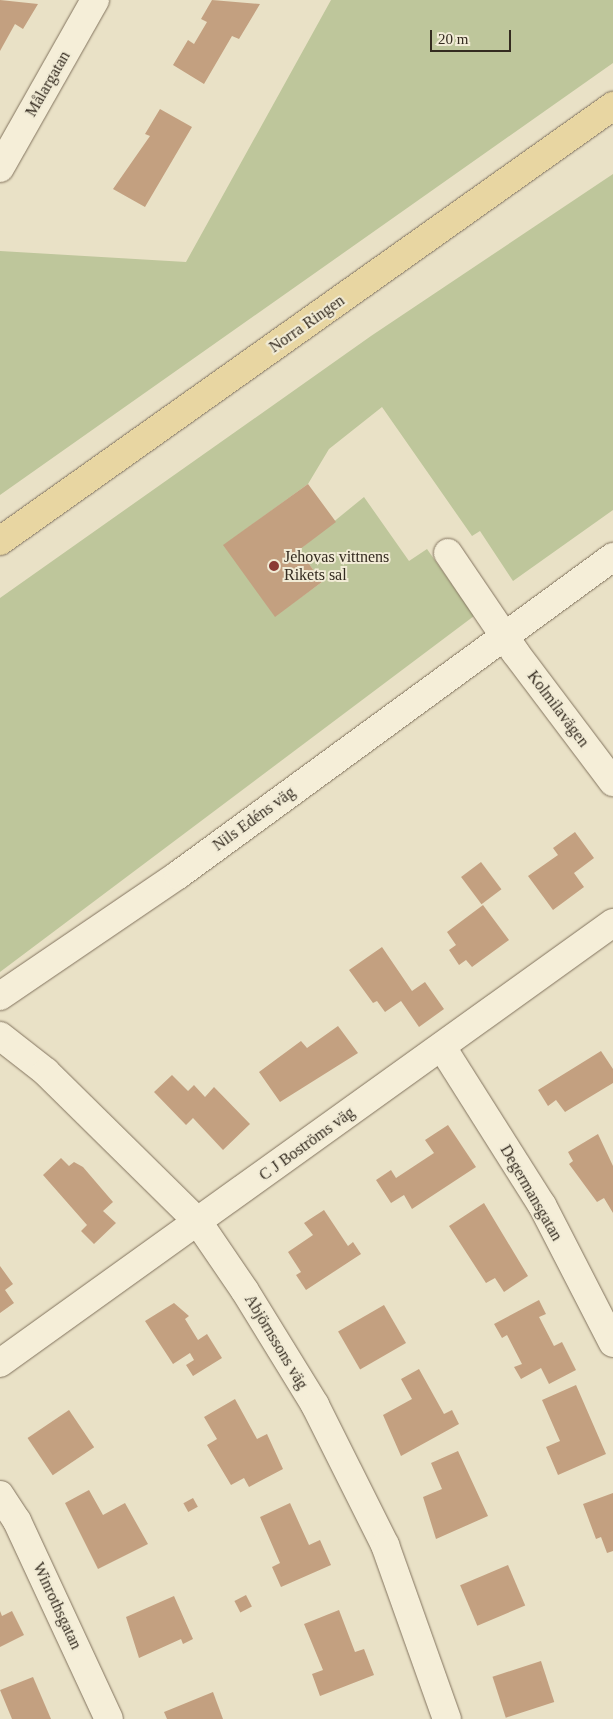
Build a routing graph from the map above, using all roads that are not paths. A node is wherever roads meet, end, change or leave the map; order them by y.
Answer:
1 (95, 0) edge
2 (613, 106) edge
3 (0, 168) edge
4 (0, 541) edge
5 (448, 553) dead end
6 (613, 557) edge
7 (504, 636) junction
8 (613, 782) edge
9 (613, 923) edge
10 (0, 996) edge
11 (0, 1036) edge
12 (442, 1046) junction
13 (198, 1222) junction
14 (613, 1343) edge
15 (0, 1363) edge
16 (0, 1495) edge
17 (109, 1719) edge
18 (447, 1719) edge

1 - 3 street, Målargatan
2 - 4 main road, Norra Ringen
5 - 7 street
6 - 7 street, Nils Edéns väg
7 - 8 street, Kolmilavägen
7 - 10 street, Nils Edéns väg
9 - 12 street, C J Boströms väg
11 - 13 street, Abjörnssons väg
12 - 13 street, C J Boströms väg
12 - 14 street, Degermansgatan
13 - 15 street, C J Boströms väg
13 - 18 street, Abjörnssons väg
16 - 17 street, Winrothsgatan

